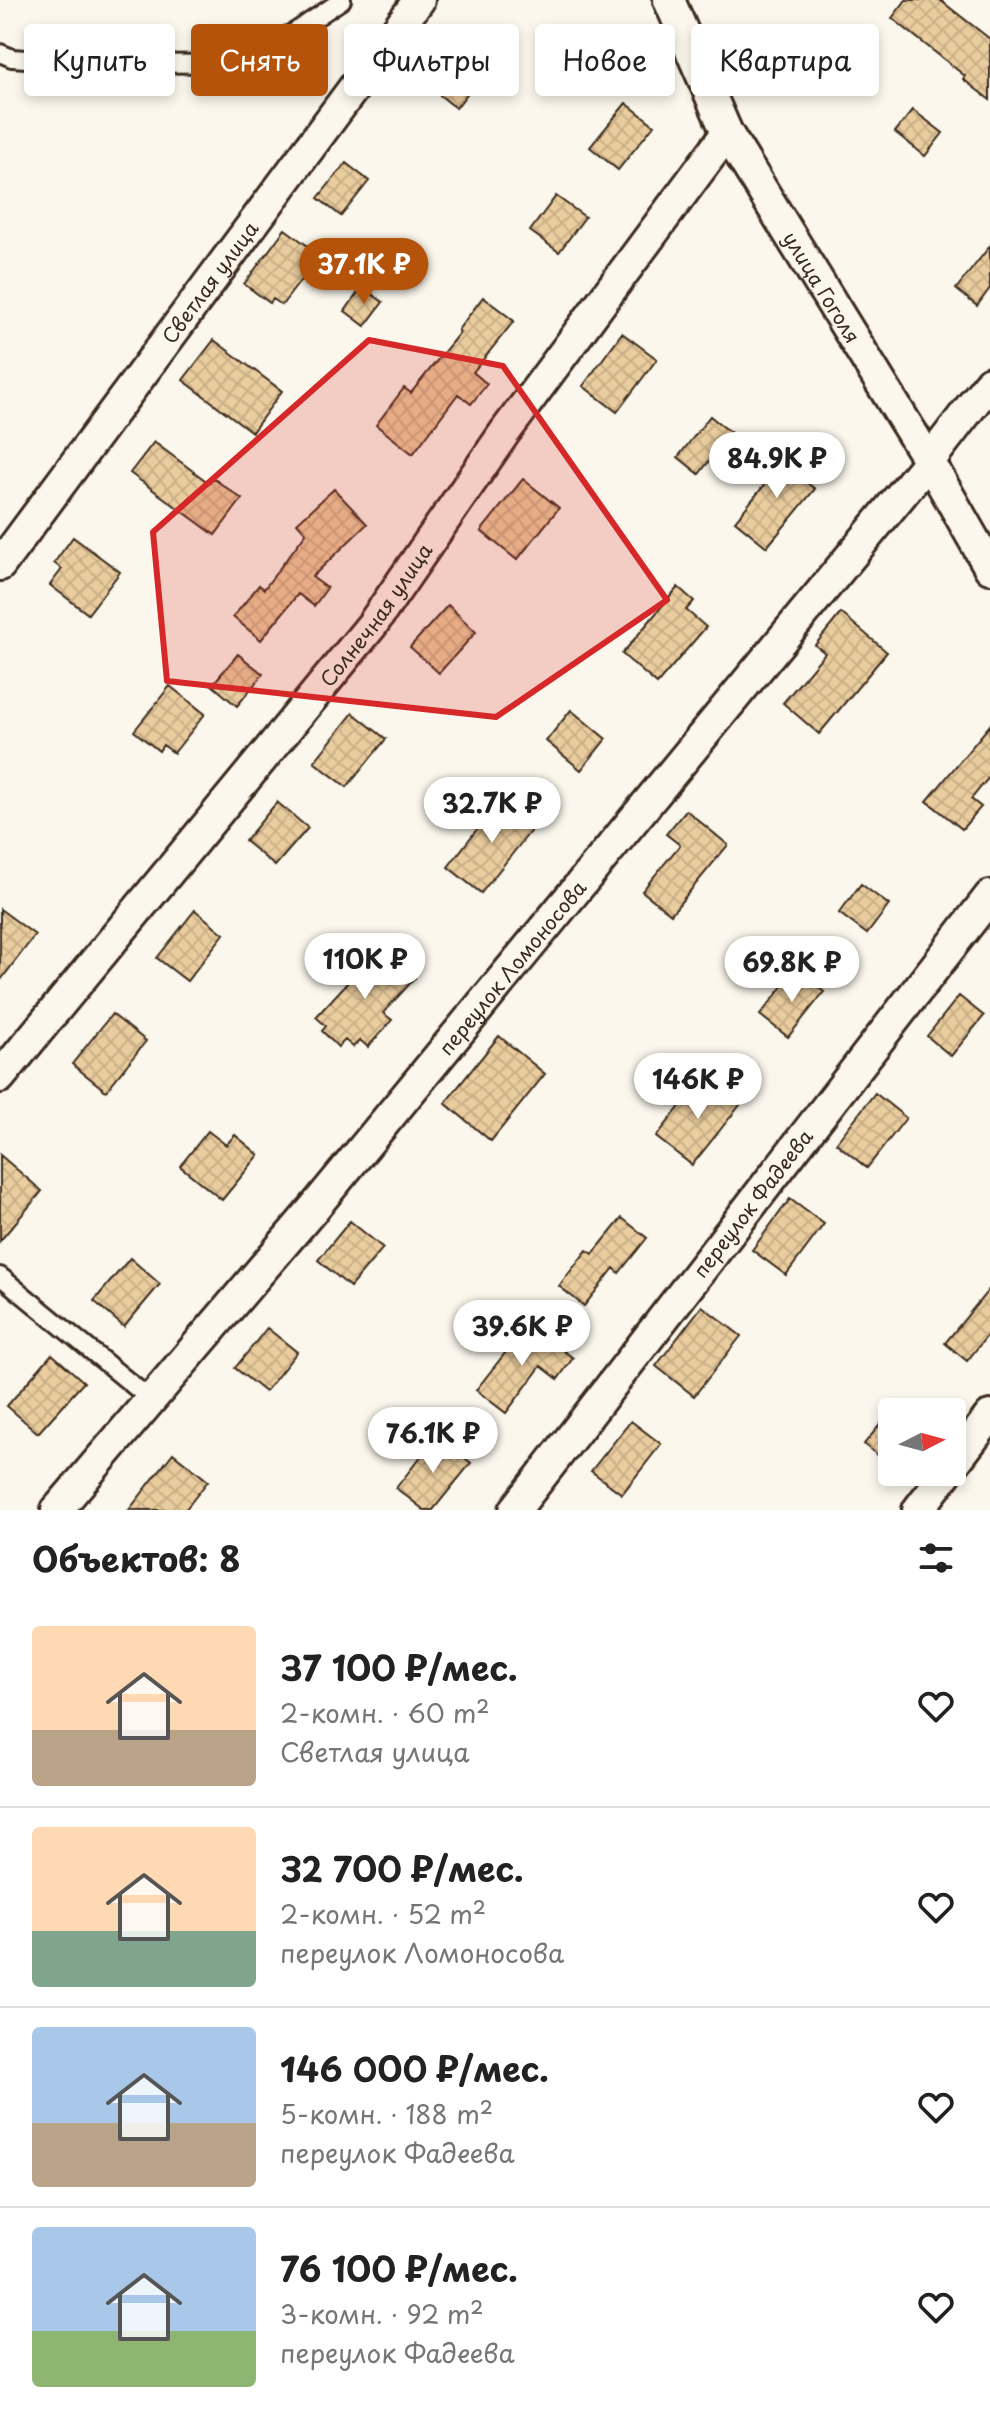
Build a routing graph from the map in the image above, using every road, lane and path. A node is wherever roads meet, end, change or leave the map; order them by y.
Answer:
1 (342, 0) edge
2 (419, 0) edge
3 (669, 0) edge
4 (0, 53) edge
5 (727, 133) junction
6 (990, 382) edge
7 (929, 461) junction
8 (0, 565) edge
9 (990, 568) edge
10 (990, 896) edge
11 (0, 1077) edge
12 (0, 1276) edge
13 (151, 1400) junction
14 (990, 1416) edge
15 (966, 1448) edge
16 (936, 1486) edge
17 (57, 1510) edge
18 (515, 1510) edge
19 (918, 1510) edge

1 - 4 lane
2 - 8 street, Светлая улица
3 - 5 street, улица Гоголя
5 - 7 street, улица Гоголя
5 - 11 street, Солнечная улица
6 - 7 street, переулок Ломоносова
7 - 9 street, улица Гоголя
7 - 13 street, переулок Ломоносова
10 - 18 street, переулок Фадеева
12 - 13 lane
13 - 17 street, переулок Ломоносова
14 - 15 street
16 - 19 street

